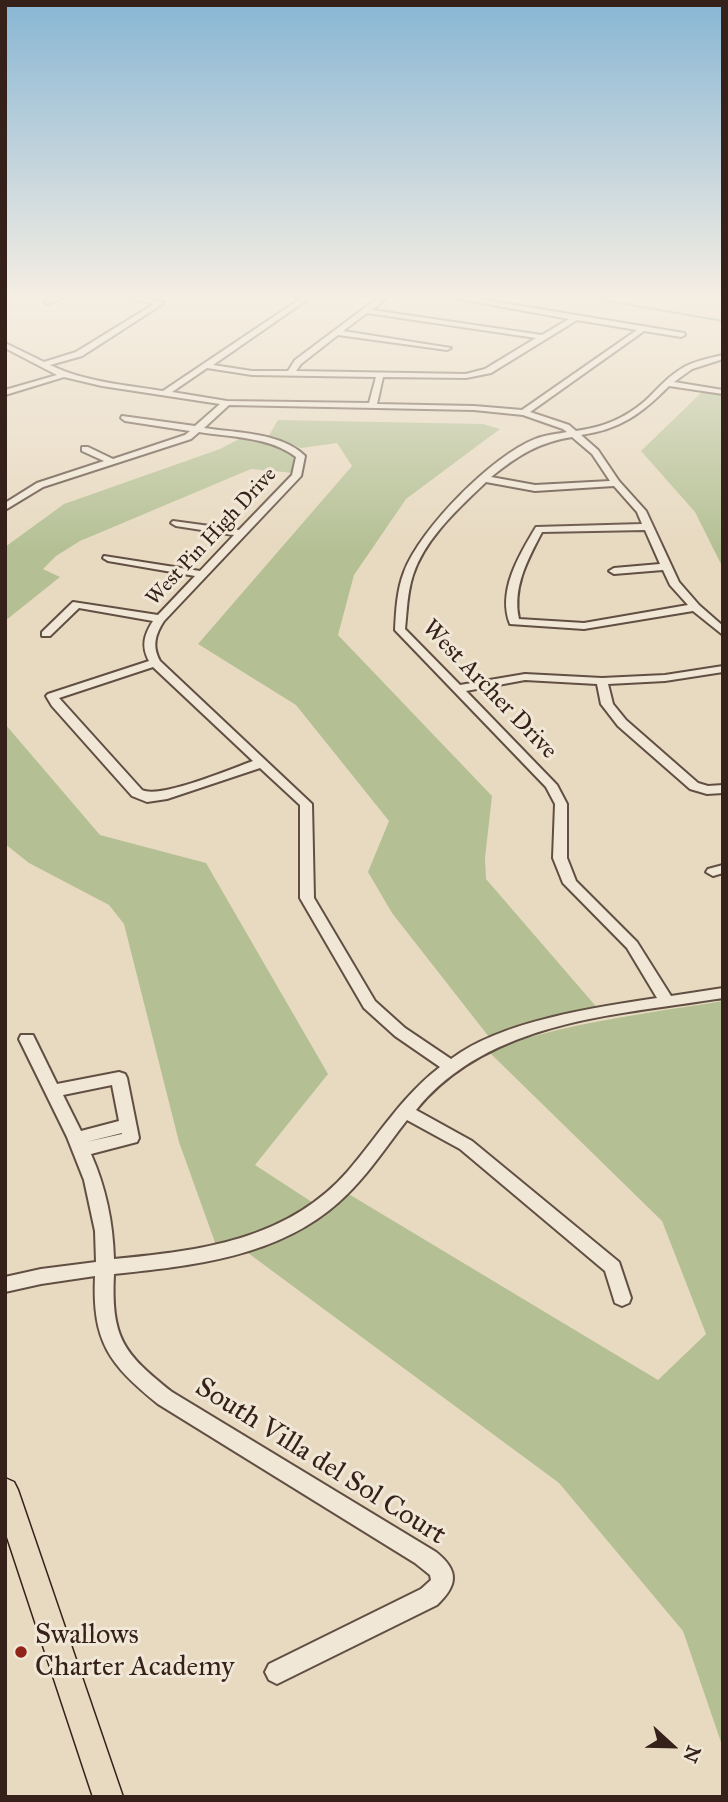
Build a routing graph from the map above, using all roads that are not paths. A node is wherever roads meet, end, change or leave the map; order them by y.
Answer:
1 (44, 381) edge
2 (96, 381) edge
3 (183, 381) edge
4 (379, 381) edge
5 (569, 381) edge
6 (666, 383) joint
7 (5, 393) edge
8 (723, 393) edge
9 (164, 394) junction
10 (227, 403) junction
11 (373, 405) junction
12 (524, 413) junction
13 (125, 418) dead end
14 (200, 428) junction
15 (573, 432) junction
16 (85, 449) dead end
17 (113, 462) junction
18 (487, 479) junction
19 (616, 483) junction
20 (5, 507) edge
21 (176, 523) dead end
22 (647, 527) junction
23 (240, 533) junction
24 (108, 558) dead end
25 (665, 567) junction
26 (614, 571) dead end
27 (202, 574) junction
28 (695, 607) junction
29 (160, 618) junction
30 (723, 632) edge
31 (46, 634) dead end
32 (155, 663) junction
33 (723, 669) edge
34 (602, 681) junction
35 (460, 689) junction
36 (261, 763) junction
37 (723, 789) edge
38 (723, 993) edge
39 (668, 1003) junction
40 (27, 1039) dead end
41 (450, 1066) junction
42 (51, 1091) junction
43 (406, 1112) junction
44 (76, 1145) junction
45 (102, 1268) junction
46 (5, 1284) edge
47 (622, 1298) dead end
48 (5, 1490) edge
49 (277, 1672) dead end
50 (108, 1797) edge

1 - 7 street
2 - 9 street
3 - 9 street
4 - 11 street
5 - 12 street
6 - 8 street
6 - 15 street, West Archer Drive
9 - 10 street
10 - 11 street
10 - 14 street
11 - 12 street
12 - 15 street
13 - 14 street
14 - 17 street
14 - 23 street, West Pin High Drive
15 - 18 street, West Archer Drive
15 - 19 street
16 - 17 street
17 - 20 street
18 - 19 street
18 - 35 street, West Archer Drive
19 - 22 street
21 - 23 street
22 - 25 street
22 - 28 street
23 - 27 street, West Pin High Drive
24 - 27 street
25 - 26 street
25 - 28 street
27 - 29 street, West Pin High Drive
28 - 30 street
29 - 31 street
29 - 32 street, West Pin High Drive
32 - 36 street
32 - 36 street
33 - 34 street
34 - 35 street
34 - 37 street
35 - 39 street, West Archer Drive
36 - 41 street
38 - 39 street
39 - 41 street
40 - 42 street
41 - 43 street
42 - 44 street
42 - 44 street
43 - 45 street
43 - 47 street
44 - 45 street
45 - 46 street
45 - 49 street, South Villa del Sol Court
48 - 50 main road

